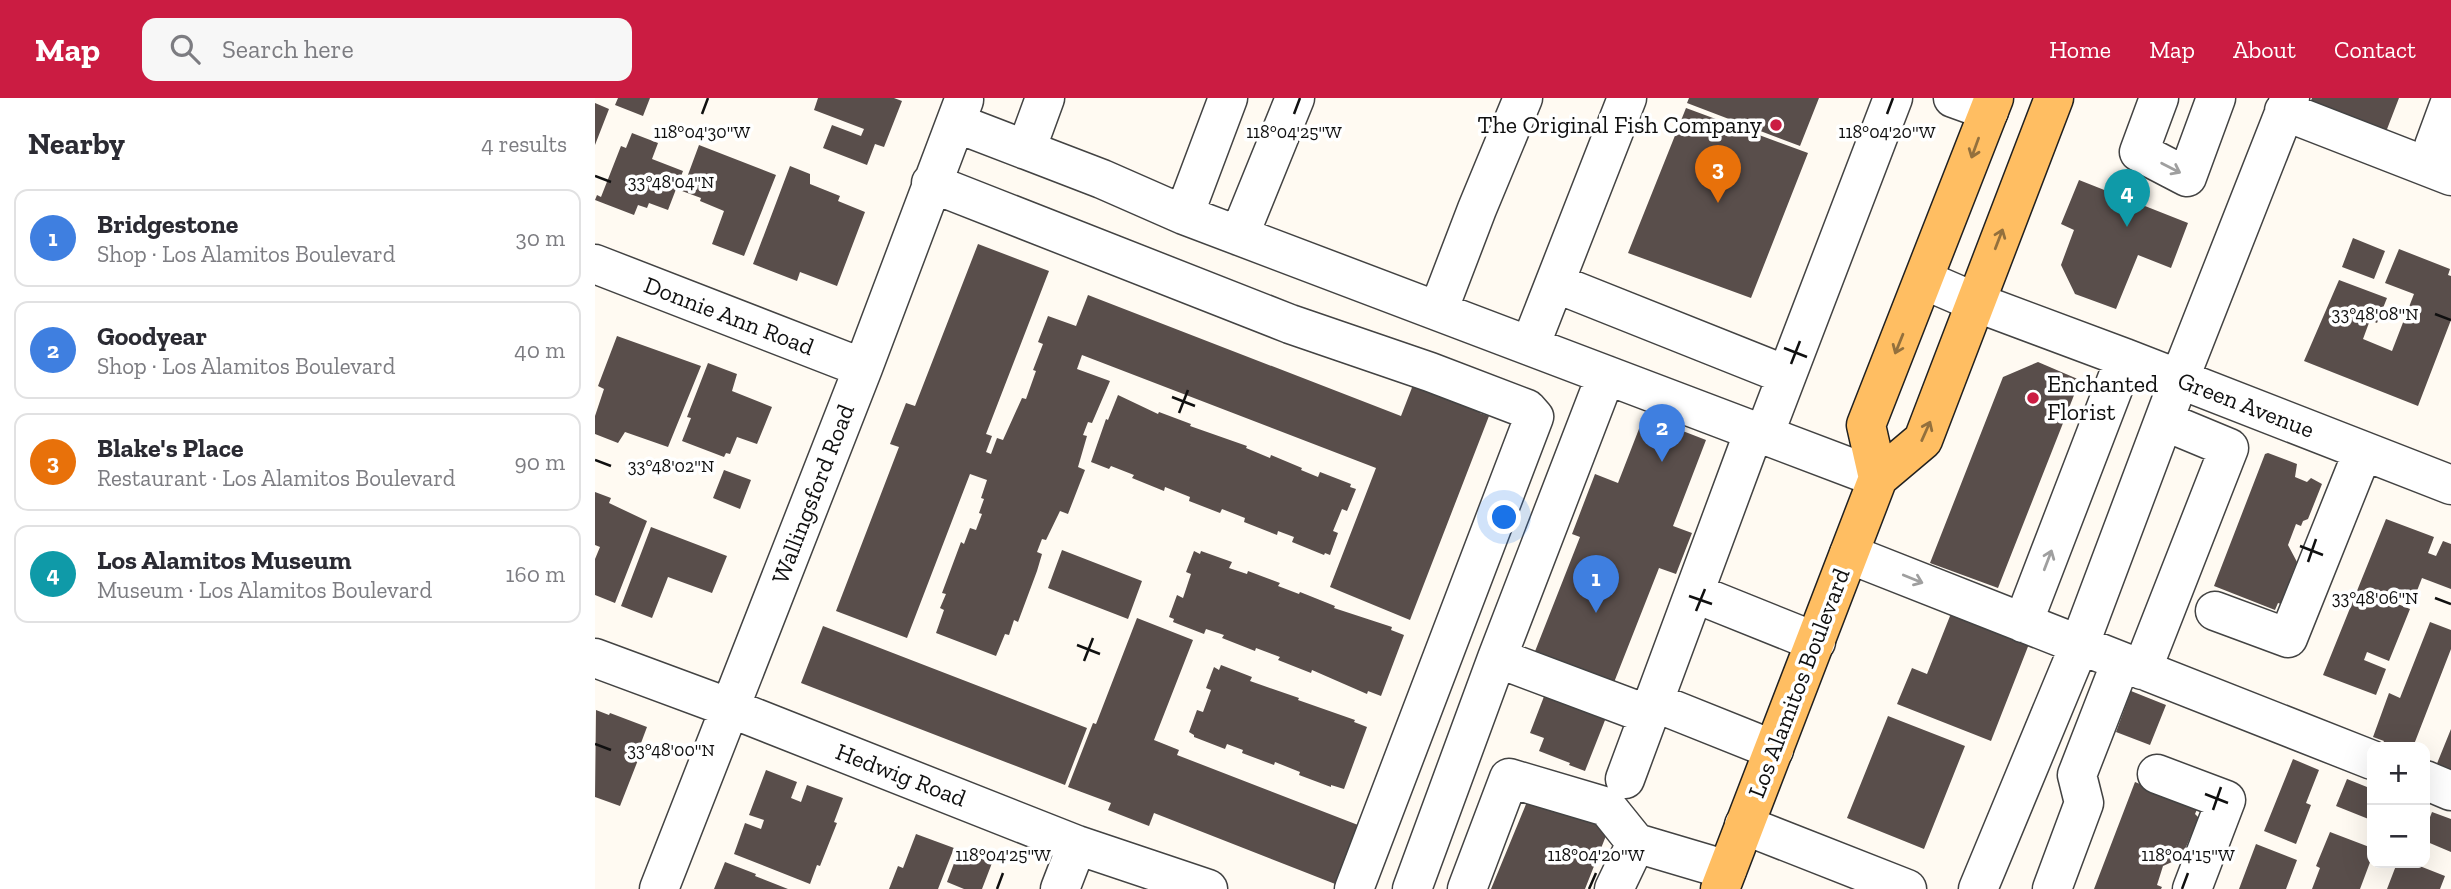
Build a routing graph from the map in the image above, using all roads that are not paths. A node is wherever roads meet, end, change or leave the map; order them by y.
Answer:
1 (1045, 98) edge
2 (1229, 98) edge
3 (1294, 98) edge
4 (1523, 98) edge
5 (1627, 98) edge
6 (1893, 98) edge
7 (1953, 98) edge
8 (2054, 98) edge
9 (2159, 98) edge
10 (2216, 98) edge
11 (2451, 100) edge
12 (1992, 104) edge
13 (2287, 105) edge
14 (961, 110) edge
15 (1026, 150) junction
16 (2451, 152) edge
17 (2451, 176) edge
18 (932, 183) junction
19 (1184, 215) junction
20 (1239, 236) junction
21 (595, 264) edge
22 (1924, 280) junction
23 (1555, 283) junction
24 (1975, 302) junction
25 (1438, 311) junction
26 (1530, 346) junction
27 (2125, 358) junction
28 (863, 368) junction
29 (1606, 375) junction
30 (1786, 375) junction
31 (2179, 380) junction
32 (2164, 421) junction
33 (1759, 433) junction
34 (2363, 451) junction
35 (2082, 471) junction
36 (1878, 478) junction
37 (2451, 485) edge
38 (2137, 491) junction
39 (1849, 554) junction
40 (1694, 593) junction
41 (2215, 611) dead end
42 (2024, 624) junction
43 (1816, 642) junction
44 (2079, 646) junction
45 (595, 658) edge
46 (1497, 658) junction
47 (2131, 666) junction
48 (730, 708) junction
49 (1651, 708) junction
50 (1774, 750) junction
51 (2367, 758) edge
52 (2157, 774) dead end
53 (1625, 779) dead end
54 (2430, 782) edge
55 (2451, 791) edge
56 (1744, 825) junction
57 (1636, 843) junction
58 (1077, 845) junction
59 (1723, 879) edge
60 (659, 889) edge
61 (1060, 889) edge
62 (1208, 889) edge
63 (1354, 889) edge
64 (1412, 889) edge
65 (1467, 889) edge
66 (1614, 889) edge
67 (1907, 889) edge
68 (1978, 889) edge
69 (2052, 889) edge
70 (2192, 889) edge

1 - 15 street
2 - 19 street
3 - 20 street
4 - 25 street
5 - 23 street
6 - 30 street
7 - 12 street
24 -> 8 main road, Los Alamitos Boulevard
9 -> 10 street
11 - 16 street
12 -> 22 main road
13 - 17 street
13 - 31 street
14 - 15 street
14 - 18 street, Wallingsford Road
15 - 19 street
18 - 28 street, Wallingsford Road
18 - 63 street
19 - 20 street
20 - 25 street
21 - 28 street, Donnie Ann Road
22 - 24 street, Green Avenue
22 -> 36 main road
23 - 26 street
23 - 30 street
24 - 27 street, Green Avenue
36 -> 24 main road, Los Alamitos Boulevard
25 - 26 street
26 - 29 street
27 - 31 street, Green Avenue
27 - 35 street
28 - 48 street, Wallingsford Road
29 - 33 street
29 - 46 street
30 - 33 street
31 - 32 street
31 - 34 street, Green Avenue
32 - 38 street
32 - 47 street
33 - 36 street
33 - 40 street
34 - 37 street, Green Avenue
34 - 41 street
35 - 38 street
42 -> 35 street
36 - 39 main road, Los Alamitos Boulevard
38 - 44 street
39 -> 42 street
39 - 43 main road, Los Alamitos Boulevard
40 - 43 street
40 - 49 street
42 - 44 street
43 - 50 main road, Los Alamitos Boulevard
44 - 47 street
44 - 68 street
45 - 48 street, Hedwig Road
46 - 49 street
46 - 64 street
47 - 51 street
47 - 69 street
48 - 58 street, Hedwig Road
48 - 60 street, Wallingsford Road
49 - 50 street
49 - 53 street
50 - 56 main road, Los Alamitos Boulevard
52 - 70 street
54 - 55 street
56 - 59 main road, Los Alamitos Boulevard
56 - 67 street
57 - 59 street
57 - 65 street
57 - 66 street
58 - 61 street
58 - 62 street, Hedwig Road

